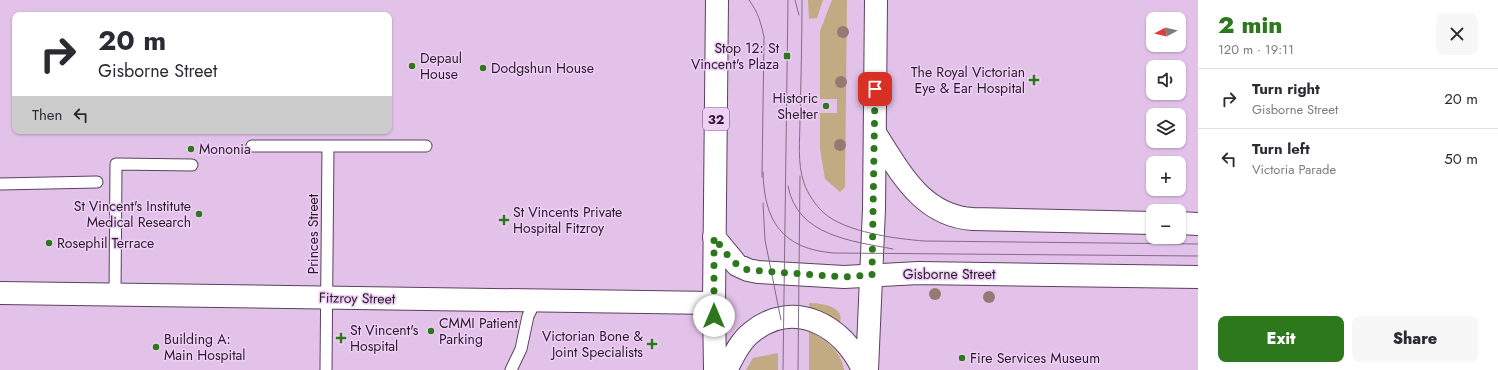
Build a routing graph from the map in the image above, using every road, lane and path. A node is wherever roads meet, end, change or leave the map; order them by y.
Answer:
1 (717, 0) edge
2 (876, 0) edge
3 (875, 133) junction
4 (252, 146) dead end
5 (328, 146) junction
6 (426, 146) dead end
7 (192, 165) dead end
8 (97, 182) dead end
9 (0, 184) edge
10 (1146, 223) edge
11 (1186, 224) edge
12 (1198, 224) edge
13 (714, 237) junction
14 (872, 275) junction
15 (1198, 277) edge
16 (0, 293) edge
17 (115, 295) junction
18 (328, 297) junction
19 (536, 300) junction
20 (714, 303) junction
21 (326, 370) edge
22 (511, 370) edge
23 (715, 370) edge
24 (726, 370) edge
25 (863, 370) edge
26 (867, 370) edge

1 - 13 street, 32
2 - 3 street
3 - 10 street
3 - 14 street
4 - 5 lane
5 - 6 lane
5 - 18 lane, Princes Street
7 - 17 lane
8 - 9 lane
11 - 12 street
13 - 14 street, Gisborne Street
13 - 20 street, 32
14 - 15 street, Gisborne Street
14 - 26 street
16 - 17 street, Fitzroy Street
17 - 18 street, Fitzroy Street
18 - 19 street, Fitzroy Street
18 - 21 lane, Princes Street
19 - 20 street, Fitzroy Street
19 - 22 lane
20 - 23 street, 32
24 - 25 street

